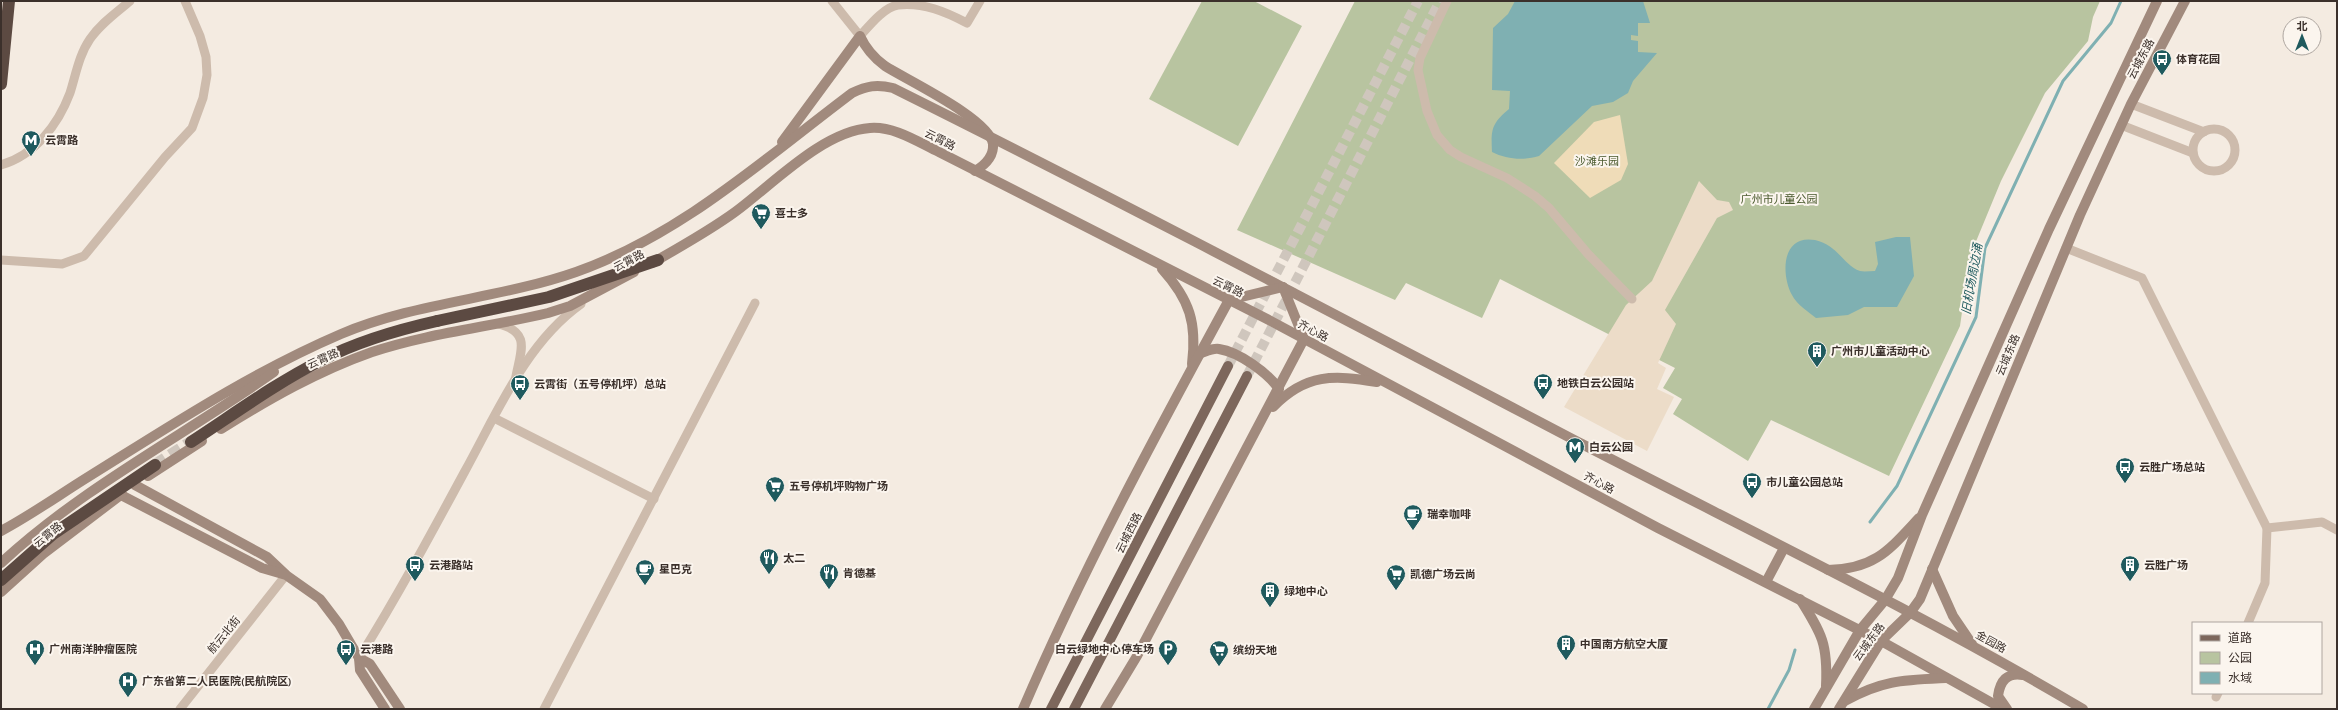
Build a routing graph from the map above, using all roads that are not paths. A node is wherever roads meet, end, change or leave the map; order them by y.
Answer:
1 (9, 1) edge
2 (130, 1) edge
3 (185, 1) edge
4 (832, 1) edge
5 (980, 1) edge
6 (1447, 1) edge
7 (2157, 1) edge
8 (2185, 1) edge
9 (860, 36) junction
10 (1, 84) edge
11 (2131, 104) junction
12 (2121, 124) junction
13 (2204, 132) junction
14 (989, 136) junction
15 (775, 152) junction
16 (2193, 153) junction
17 (1, 165) edge
18 (975, 171) junction
19 (2066, 248) junction
20 (1136, 254) junction
21 (1, 260) edge
22 (658, 260) junction
23 (618, 281) junction
24 (1283, 287) junction
25 (1632, 299) dead end
26 (1230, 300) junction
27 (755, 303) dead end
28 (1267, 319) joint
29 (498, 324) junction
30 (1304, 339) junction
31 (316, 346) junction
32 (1201, 353) junction
33 (294, 358) junction
34 (1228, 366) tunnel mouth
35 (327, 369) junction
36 (1192, 369) junction
37 (1246, 376) tunnel mouth
38 (516, 378) junction
39 (1386, 383) junction
40 (1278, 390) junction
41 (1266, 414) junction
42 (494, 418) junction
43 (191, 442) tunnel mouth
44 (155, 465) tunnel mouth
45 (135, 485) junction
46 (121, 495) junction
47 (654, 499) junction
48 (1922, 515) junction
49 (2267, 528) junction
50 (2337, 530) edge
51 (1, 531) edge
52 (1784, 548) junction
53 (1, 563) edge
54 (1932, 569) junction
55 (1827, 570) junction
56 (286, 575) junction
57 (17, 578) junction
58 (1, 582) edge
59 (1766, 582) junction
60 (1, 592) edge
61 (1800, 599) junction
62 (1885, 600) junction
63 (1910, 613) junction
64 (2248, 622) edge
65 (1860, 630) junction
66 (1881, 641) junction
67 (1974, 647) junction
68 (359, 658) junction
69 (2027, 676) junction
70 (1946, 678) junction
71 (1826, 689) junction
72 (1841, 706) edge
73 (180, 709) edge
74 (385, 709) edge
75 (400, 709) edge
76 (544, 709) edge
77 (1023, 709) edge
78 (1051, 709) edge
79 (1074, 709) edge
80 (1105, 709) edge
81 (1814, 709) edge
82 (2003, 709) edge
83 (2006, 709) edge
84 (2083, 709) edge

1 - 10 highway
2 - 17 street
3 - 21 street
4 - 9 street
5 - 9 street
6 - 25 street
7 - 48 main road, 云城东路
8 - 11 main road, 云城东路
9 - 14 main road
9 - 15 main road
11 - 12 main road, 云城东路
11 - 13 street
12 - 16 street
12 - 19 main road, 云城东路
13 - 16 street
13 - 16 street
14 - 15 main road, 云霄路
14 - 18 main road
14 - 24 main road, 云霄路
15 - 31 main road, 云霄路
18 - 20 main road, 云霄路
18 - 22 main road, 云霄路
19 - 49 street
19 - 54 main road, 云城东路
20 - 26 main road, 云霄路
20 - 36 main road
22 - 23 main road, 云霄路
22 - 43 highway, bridge
23 - 29 main road, 云霄路
23 - 38 street
24 - 26 main road
24 - 30 main road
24 - 52 main road
26 - 28 main road, 云霄路
26 - 32 main road
27 - 47 street
28 - 30 main road, 齐心路
29 - 35 main road, 云霄路
29 - 38 street
30 - 39 main road, 齐心路
30 - 40 main road
31 - 33 main road, 云霄路
31 - 35 main road
32 - 36 main road
32 - 40 main road
33 - 51 main road
33 - 53 main road
34 - 78 main road, 云城西路
35 - 45 main road, 云霄路
36 - 77 main road
37 - 79 main road
38 - 42 street
39 - 41 main road
39 - 59 main road, 齐心路
40 - 41 main road
41 - 80 main road
42 - 47 street
42 - 68 street
44 - 58 highway
45 - 46 main road, 云霄路
45 - 56 main road
46 - 56 main road
46 - 57 main road, 云霄路
47 - 76 street
48 - 55 main road
48 - 62 main road, 云城东路
49 - 50 street
49 - 64 street
52 - 55 main road
52 - 59 main road
54 - 63 main road, 云城东路
54 - 67 main road
55 - 62 main road
56 - 68 main road
56 - 73 street, 航云北街
57 - 58 main road
57 - 60 main road, 云霄路
59 - 61 main road, 齐心路
61 - 65 main road, 齐心路
61 - 71 main road
62 - 63 main road, 金园路
62 - 65 main road, 云城东路
63 - 66 main road, 云城东路
63 - 67 main road, 金园路
65 - 66 main road, 齐心路
65 - 71 main road, 云城东路
66 - 70 main road
66 - 72 main road, 云城东路
67 - 69 main road, 金园路
68 - 74 main road
68 - 75 main road
69 - 83 main road
69 - 84 main road, 金园路
70 - 72 main road
70 - 82 main road
71 - 81 main road, 云城东路

